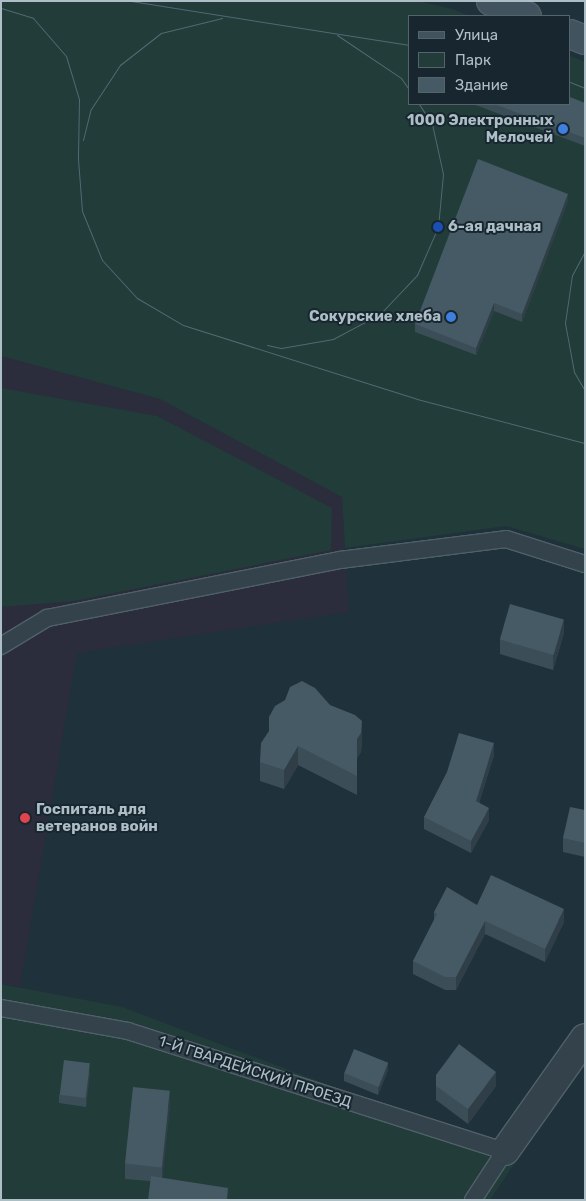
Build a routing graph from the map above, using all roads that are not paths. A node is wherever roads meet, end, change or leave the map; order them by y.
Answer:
1 (490, 1) edge
2 (525, 15) edge
3 (571, 34) edge
4 (585, 40) edge
5 (585, 564) edge
6 (1, 646) edge
7 (1, 1008) edge
8 (585, 1038) edge
9 (505, 1151) junction
10 (473, 1200) edge

1 - 2 street
3 - 4 street
5 - 6 lane
7 - 9 lane, 1-Й ГВАРДЕЙСКИЙ ПРОЕЗД
8 - 9 street
9 - 10 lane

